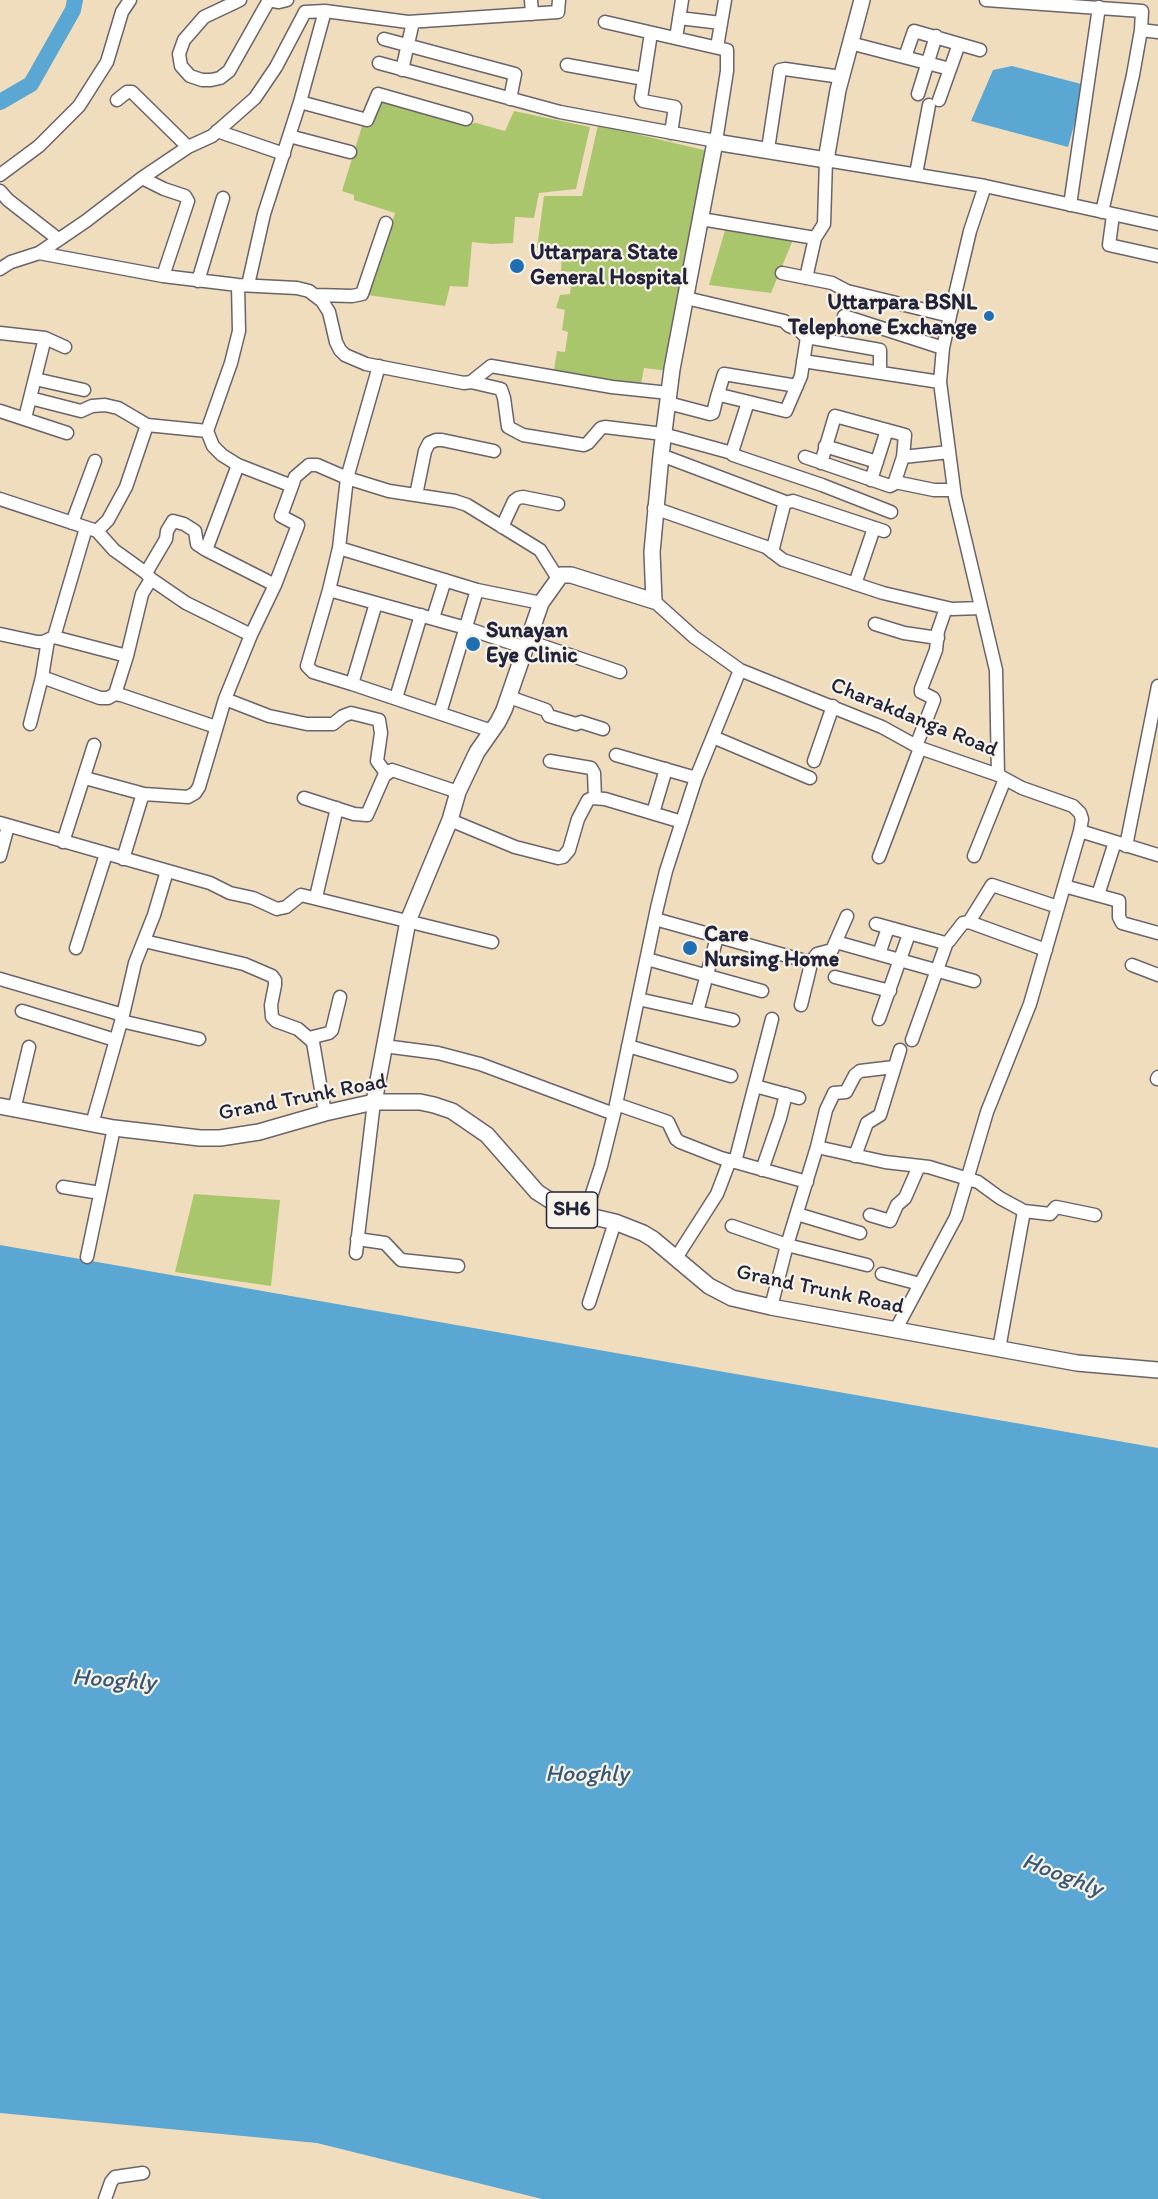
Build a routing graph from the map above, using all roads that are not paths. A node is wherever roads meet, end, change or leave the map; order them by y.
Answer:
1 (130, 0) edge
2 (240, 0) edge
3 (268, 0) edge
4 (287, 0) edge
5 (531, 0) edge
6 (559, 0) edge
7 (682, 0) edge
8 (725, 0) edge
9 (862, 0) edge
10 (986, 0) edge
11 (1099, 7) junction
12 (325, 11) junction
13 (532, 14) junction
14 (680, 18) junction
15 (413, 22) junction
16 (605, 22) dead end
17 (721, 23) junction
18 (1141, 30) junction
19 (1158, 32) edge
20 (651, 33) junction
21 (936, 36) junction
22 (676, 38) junction
23 (384, 39) dead end
24 (850, 43) junction
25 (959, 44) junction
26 (408, 46) junction
27 (717, 47) junction
28 (980, 50) dead end
29 (905, 57) junction
30 (379, 63) dead end
31 (927, 63) junction
32 (567, 65) dead end
33 (950, 69) junction
34 (402, 70) junction
35 (841, 77) junction
36 (644, 79) junction
37 (918, 94) dead end
38 (510, 99) junction
39 (117, 100) dead end
40 (300, 102) junction
41 (466, 119) dead end
42 (217, 131) junction
43 (671, 133) junction
44 (289, 136) junction
45 (716, 141) junction
46 (188, 147) junction
47 (768, 149) junction
48 (350, 152) dead end
49 (284, 154) junction
50 (826, 160) junction
51 (916, 174) junction
52 (0, 175) edge
53 (142, 178) junction
54 (985, 186) junction
55 (0, 191) edge
56 (224, 198) dead end
57 (1070, 205) junction
58 (1108, 213) junction
59 (700, 219) junction
60 (386, 223) dead end
61 (1158, 224) edge
62 (815, 238) junction
63 (58, 239) junction
64 (39, 253) junction
65 (1158, 256) edge
66 (0, 270) edge
67 (782, 273) dead end
68 (163, 276) junction
69 (806, 278) junction
70 (198, 280) junction
71 (243, 285) junction
72 (316, 295) junction
73 (686, 298) junction
74 (844, 316) dead end
75 (950, 316) junction
76 (0, 333) edge
77 (45, 338) junction
78 (807, 338) junction
79 (65, 346) dead end
80 (943, 348) junction
81 (803, 361) junction
82 (379, 366) junction
83 (880, 373) junction
84 (35, 379) junction
85 (471, 382) junction
86 (940, 382) junction
87 (797, 386) junction
88 (84, 390) dead end
89 (717, 397) junction
90 (30, 398) junction
91 (668, 398) junction
92 (748, 402) junction
93 (0, 411) edge
94 (25, 418) junction
95 (147, 425) junction
96 (886, 430) junction
97 (207, 431) junction
98 (67, 433) dead end
99 (663, 434) junction
100 (825, 446) junction
101 (494, 451) dead end
102 (949, 452) junction
103 (732, 453) junction
104 (660, 455) junction
105 (805, 457) dead end
106 (903, 457) junction
107 (95, 460) dead end
108 (877, 462) junction
109 (821, 463) junction
110 (238, 465) junction
111 (347, 478) junction
112 (872, 480) junction
113 (895, 482) junction
114 (292, 486) junction
115 (954, 490) junction
116 (416, 495) junction
117 (1, 501) edge
118 (784, 503) junction
119 (558, 504) dead end
120 (654, 508) junction
121 (891, 512) dead end
122 (72, 523) junction
123 (502, 527) junction
124 (91, 529) junction
125 (339, 548) junction
126 (206, 550) junction
127 (772, 552) junction
128 (149, 576) junction
129 (557, 577) junction
130 (445, 580) junction
131 (855, 584) junction
132 (275, 585) junction
133 (328, 590) junction
134 (477, 590) junction
135 (654, 601) junction
136 (376, 603) junction
137 (541, 603) junction
138 (946, 608) junction
139 (981, 608) junction
140 (427, 616) junction
141 (876, 624) dead end
142 (466, 628) junction
143 (0, 634) edge
144 (251, 634) junction
145 (938, 638) junction
146 (51, 639) junction
147 (527, 644) junction
148 (128, 656) junction
149 (740, 670) junction
150 (620, 672) dead end
151 (42, 677) junction
152 (352, 684) junction
153 (1157, 691) edge
154 (115, 694) junction
155 (509, 697) junction
156 (396, 698) junction
157 (225, 699) junction
158 (833, 706) junction
159 (440, 713) junction
160 (30, 724) dead end
161 (216, 727) junction
162 (603, 729) dead end
163 (492, 731) junction
164 (713, 737) junction
165 (94, 745) dead end
166 (918, 747) junction
167 (616, 754) dead end
168 (550, 761) dead end
169 (814, 761) dead end
170 (666, 769) junction
171 (386, 773) junction
172 (1002, 777) junction
173 (85, 778) junction
174 (696, 778) junction
175 (810, 778) dead end
176 (458, 792) junction
177 (144, 794) junction
178 (304, 798) dead end
179 (596, 798) junction
180 (337, 808) junction
181 (653, 813) junction
182 (450, 820) junction
183 (682, 822) junction
184 (4, 824) edge
185 (1080, 831) junction
186 (63, 842) junction
187 (1120, 844) junction
188 (106, 854) junction
189 (1158, 855) edge
190 (0, 856) edge
191 (974, 856) dead end
192 (879, 857) dead end
193 (123, 859) junction
194 (167, 871) junction
195 (1064, 886) junction
196 (1098, 895) junction
197 (316, 897) junction
198 (1058, 907) junction
199 (847, 916) dead end
200 (655, 919) junction
201 (408, 921) junction
202 (969, 922) junction
203 (1158, 933) edge
204 (909, 934) junction
205 (717, 937) junction
206 (144, 941) junction
207 (492, 942) dead end
208 (836, 942) junction
209 (947, 942) junction
210 (76, 948) dead end
211 (1046, 950) junction
212 (879, 954) junction
213 (647, 958) junction
214 (901, 960) junction
215 (810, 963) junction
216 (1132, 965) dead end
217 (937, 971) junction
218 (707, 974) junction
219 (1158, 975) edge
220 (835, 977) dead end
221 (0, 979) edge
222 (974, 981) dead end
223 (762, 991) dead end
224 (890, 991) junction
225 (340, 997) dead end
226 (638, 999) junction
227 (801, 1005) dead end
228 (22, 1011) dead end
229 (698, 1011) junction
230 (122, 1018) junction
231 (772, 1019) dead end
232 (879, 1019) dead end
233 (732, 1020) dead end
234 (309, 1038) junction
235 (200, 1039) dead end
236 (115, 1040) junction
237 (912, 1040) dead end
238 (384, 1046) junction
239 (628, 1046) junction
240 (29, 1047) dead end
241 (900, 1050) dead end
242 (894, 1067) junction
243 (731, 1076) dead end
244 (755, 1086) junction
245 (786, 1094) junction
246 (799, 1098) dead end
247 (374, 1102) junction
248 (7, 1108) edge
249 (615, 1109) junction
250 (325, 1113) junction
251 (92, 1124) junction
252 (114, 1128) junction
253 (817, 1147) junction
254 (855, 1156) junction
255 (733, 1161) junction
256 (919, 1166) junction
257 (762, 1170) junction
258 (967, 1178) junction
259 (807, 1182) junction
260 (63, 1187) dead end
261 (100, 1193) junction
262 (1024, 1211) junction
263 (796, 1214) junction
264 (585, 1215) junction
265 (870, 1215) dead end
266 (1095, 1215) dead end
267 (615, 1222) junction
268 (732, 1226) dead end
269 (860, 1233) dead end
270 (357, 1239) junction
271 (787, 1245) junction
272 (356, 1253) dead end
273 (87, 1257) dead end
274 (676, 1258) junction
275 (867, 1265) dead end
276 (458, 1266) dead end
277 (882, 1274) dead end
278 (920, 1284) junction
279 (589, 1302) dead end
280 (771, 1307) junction
281 (896, 1329) junction
282 (999, 1349) junction
283 (1158, 1370) edge
284 (143, 2173) dead end
285 (105, 2199) edge

1 - 52 street
2 - 3 street
3 - 4 street
5 - 13 street
6 - 13 street
7 - 14 street
8 - 17 street
9 - 24 main road
10 - 11 street
11 - 18 street
11 - 57 street
12 - 15 street
12 - 40 street
12 - 42 street
13 - 15 street
14 - 17 street
14 - 22 street
15 - 26 street
16 - 20 street
17 - 27 street
18 - 19 street
18 - 58 street
20 - 22 street
20 - 36 street
21 - 25 street
21 - 29 street
21 - 31 street
22 - 27 street
23 - 26 street
24 - 29 street
24 - 35 main road
25 - 28 street
25 - 33 street
26 - 34 street
26 - 38 street
27 - 45 street
29 - 31 street
30 - 34 street
31 - 33 street
31 - 37 street
32 - 36 street
33 - 51 street
34 - 38 street
35 - 47 street
35 - 50 main road
36 - 43 street
38 - 43 street
39 - 46 street
40 - 41 street
40 - 44 street
42 - 46 street
42 - 49 street
43 - 45 street
44 - 48 street
44 - 49 street
45 - 47 main road
45 - 59 main road
46 - 53 street
47 - 50 main road
49 - 71 street
50 - 51 street
50 - 62 street
51 - 54 street
53 - 63 street
53 - 68 street
54 - 57 street
54 - 75 street
55 - 63 street
56 - 70 street
57 - 58 street
58 - 61 street
58 - 65 street
59 - 62 street
59 - 73 main road
60 - 72 street
62 - 69 street
63 - 64 street
64 - 66 street
64 - 68 street
67 - 69 street
68 - 70 street
69 - 75 street
70 - 71 street
71 - 72 street
71 - 97 street
72 - 82 street
73 - 78 street
73 - 91 main road
74 - 80 street
75 - 80 street
76 - 77 street
77 - 79 street
77 - 84 street
78 - 81 street
78 - 83 street
80 - 86 street
81 - 83 street
81 - 87 street
82 - 85 street
82 - 111 street
83 - 86 street
84 - 88 street
84 - 90 street
85 - 91 street
85 - 99 street
86 - 102 street
87 - 89 street
87 - 92 street
89 - 91 street
89 - 92 street
90 - 94 street
90 - 95 street
91 - 99 main road
92 - 103 street
93 - 94 street
94 - 98 street
95 - 97 street
95 - 124 street
96 - 100 street
96 - 106 street
96 - 108 street
97 - 110 street
99 - 103 street
99 - 104 main road
100 - 108 street
100 - 109 street
101 - 116 street
102 - 106 street
102 - 115 street
103 - 121 street
104 - 118 street
104 - 120 main road
105 - 109 street
106 - 113 street
107 - 122 street
108 - 112 street
109 - 112 street
110 - 114 street
110 - 126 street
111 - 114 street
111 - 116 street
111 - 125 street
112 - 113 street
113 - 115 street
114 - 132 street
115 - 139 street
116 - 123 street
117 - 122 street
118 - 127 street
118 - 131 street
119 - 123 street
120 - 127 street
120 - 135 main road
122 - 124 street
123 - 129 street
124 - 128 street
124 - 146 street
125 - 130 street
125 - 133 street
126 - 128 street
126 - 132 street
127 - 131 street
128 - 144 street
128 - 148 street
129 - 135 main road
129 - 137 main road
130 - 134 street
130 - 140 street
131 - 138 street
132 - 144 street
133 - 136 street
133 - 152 street
134 - 137 street
134 - 142 street
135 - 149 street, Charakdanga Road
136 - 140 street
136 - 152 street
137 - 147 main road
138 - 139 street
138 - 145 street
139 - 172 street
140 - 142 street
140 - 156 street
141 - 145 street
142 - 147 street
142 - 159 street
143 - 146 street
144 - 157 street
145 - 166 street
146 - 148 street
146 - 151 street
147 - 150 street
147 - 155 main road
148 - 154 street
149 - 158 street, Charakdanga Road
149 - 164 street
151 - 154 street
151 - 160 street
152 - 156 street
153 - 187 street
154 - 161 street
155 - 162 street
155 - 163 main road
156 - 159 street
157 - 161 street
157 - 171 street
158 - 166 street, Charakdanga Road
158 - 169 street
159 - 163 street
161 - 177 street
163 - 176 main road
164 - 174 street
164 - 175 street
165 - 173 street
166 - 172 street, Charakdanga Road
166 - 192 street
167 - 170 street
168 - 179 street
170 - 174 street
170 - 181 street
171 - 176 street
171 - 180 street
172 - 185 street, Charakdanga Road
172 - 191 street
173 - 177 street
173 - 186 street
174 - 183 street
176 - 182 main road
177 - 193 street
178 - 180 street
179 - 181 street
179 - 182 street
180 - 197 street
181 - 183 street
182 - 201 main road
183 - 200 street
184 - 186 street
184 - 190 street
185 - 187 street
185 - 195 street
186 - 188 street
187 - 189 street
187 - 196 street
188 - 193 street
188 - 210 street
193 - 194 street
194 - 197 street
194 - 206 street
195 - 196 street
195 - 198 street
196 - 203 street
197 - 201 street
198 - 202 street
198 - 211 street
199 - 208 street
200 - 205 street
200 - 213 street
201 - 207 street
201 - 238 main road
202 - 209 street
202 - 211 street
204 - 209 street
204 - 212 street
204 - 214 street
205 - 215 street
205 - 218 street
206 - 230 street
206 - 234 street
208 - 212 street
208 - 215 street
209 - 217 street
211 - 258 street
212 - 214 street
213 - 218 street
213 - 226 street
214 - 217 street
214 - 224 street
215 - 227 street
216 - 219 street
217 - 222 street
217 - 237 street
218 - 223 street
218 - 229 street
220 - 224 street
221 - 230 street
224 - 232 street
225 - 234 street
226 - 229 street
226 - 239 street
228 - 236 street
229 - 233 street
230 - 235 street
230 - 236 street
231 - 244 street
234 - 250 street
236 - 251 street
238 - 247 main road
238 - 249 street
239 - 243 street
239 - 249 street
240 - 248 street
241 - 242 street
242 - 253 street
242 - 254 street
244 - 245 street
244 - 255 street
245 - 246 street
245 - 257 street
247 - 250 main road, Grand Trunk Road / SH6
247 - 264 main road, Grand Trunk Road / SH6
247 - 270 street
248 - 251 main road, Grand Trunk Road / SH6
249 - 255 street
249 - 264 street
250 - 252 main road, Grand Trunk Road / SH6
251 - 252 main road, Grand Trunk Road / SH6
252 - 261 street
253 - 254 street
253 - 259 street
254 - 256 street
255 - 257 street
255 - 274 street
256 - 258 street
256 - 265 street
257 - 259 street
258 - 262 street
258 - 278 street
259 - 263 street
260 - 261 street
261 - 273 street
262 - 266 street
262 - 282 street
263 - 269 street
263 - 271 street
264 - 267 main road, Grand Trunk Road / SH6
267 - 274 main road, Grand Trunk Road / SH6
267 - 279 street
268 - 271 street
270 - 272 street
270 - 276 street
271 - 275 street
271 - 280 street
274 - 280 main road, Grand Trunk Road / SH6
277 - 278 street
278 - 281 street
280 - 281 main road, Grand Trunk Road / SH6
281 - 282 main road, Grand Trunk Road / SH6
282 - 283 main road, Grand Trunk Road / SH6
284 - 285 street

